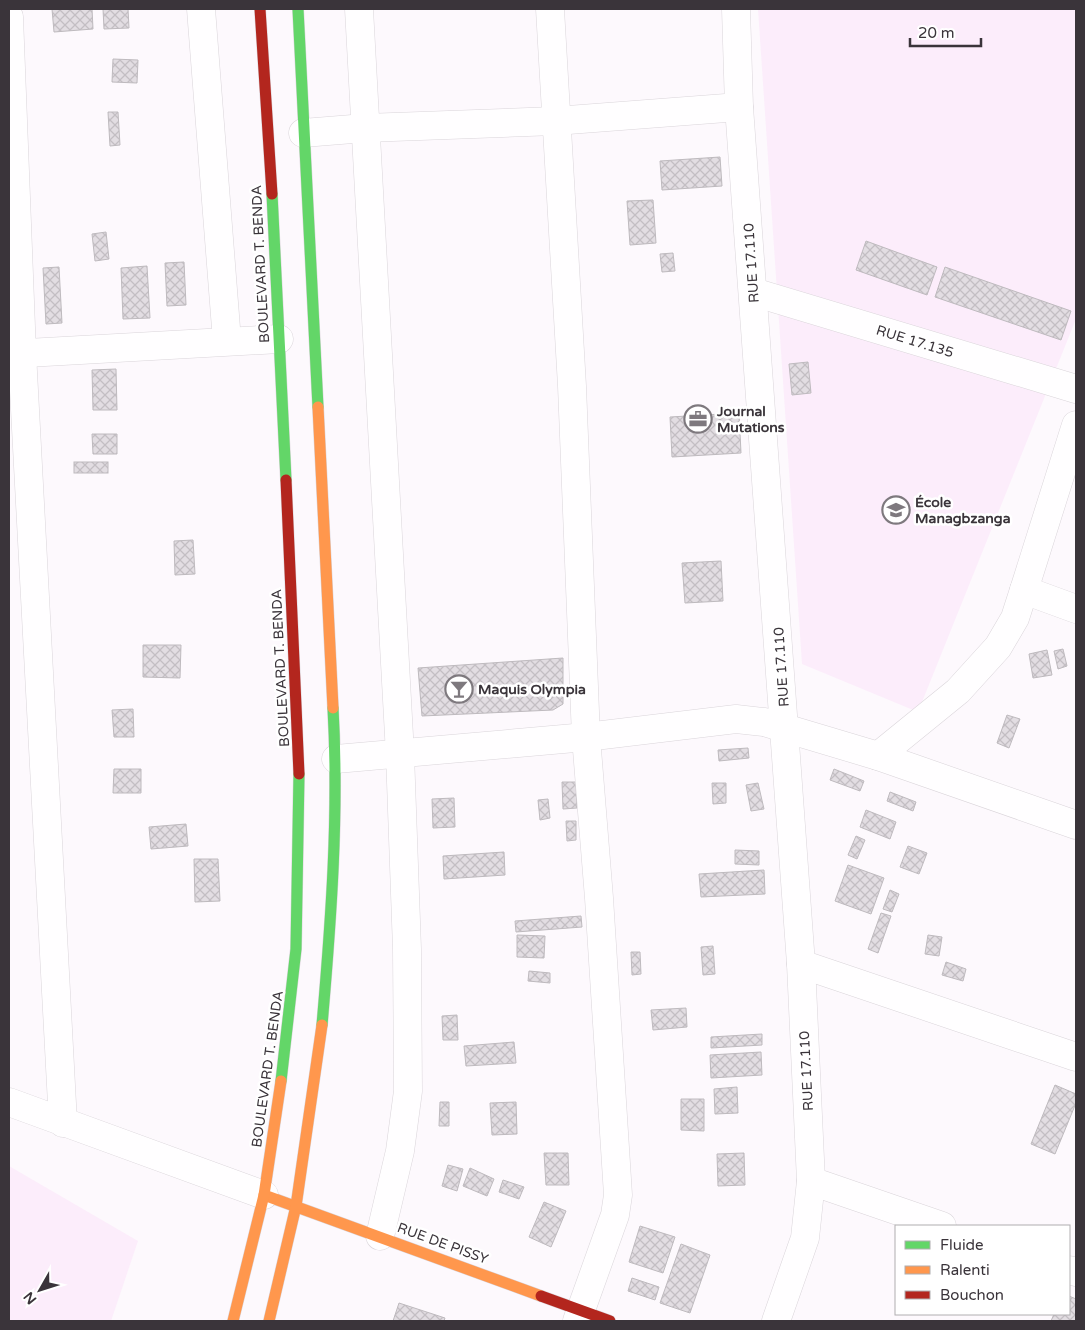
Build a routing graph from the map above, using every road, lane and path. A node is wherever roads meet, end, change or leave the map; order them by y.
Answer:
1 (201, 9) edge
2 (260, 9) edge
3 (298, 9) edge
4 (359, 9) edge
5 (550, 9) edge
6 (736, 9) edge
7 (9, 17) edge
8 (739, 107) junction
9 (555, 121) junction
10 (11, 124) edge
11 (365, 128) junction
12 (303, 133) junction
13 (753, 292) junction
14 (278, 339) junction
15 (227, 341) junction
16 (15, 353) edge
17 (1076, 389) edge
18 (1076, 425) edge
19 (1024, 590) junction
20 (1076, 609) edge
21 (785, 730) junction
22 (586, 737) junction
23 (400, 754) junction
24 (878, 756) junction
25 (336, 759) junction
26 (1076, 825) edge
27 (802, 964) junction
28 (1076, 1057) edge
29 (9, 1102) edge
30 (63, 1123) junction
31 (811, 1181) junction
32 (264, 1195) junction
33 (296, 1206) junction
34 (939, 1225) edge
35 (380, 1236) junction
36 (579, 1316) edge
37 (233, 1321) edge
38 (269, 1321) edge
39 (610, 1321) edge
40 (776, 1321) edge

1 - 15 street
2 - 14 main road, BOULEVARD T. BENDA
3 - 12 main road
4 - 11 street
5 - 9 street
6 - 8 street, RUE 17.110
7 - 10 street
8 - 9 street
8 - 13 street, RUE 17.110
9 - 11 street
9 - 22 street
10 - 16 street
11 - 12 street
11 - 23 street
12 - 25 main road
13 - 17 street, RUE 17.135
13 - 21 street, RUE 17.110
14 - 15 street
14 - 32 main road, BOULEVARD T. BENDA
15 - 16 street
16 - 30 street
18 - 19 street
19 - 20 street
19 - 24 street
21 - 22 street
21 - 24 street
21 - 27 street, RUE 17.110
22 - 23 street
22 - 36 street
23 - 25 street
23 - 35 street
24 - 26 street
25 - 33 main road
27 - 28 street
27 - 31 street, RUE 17.110
29 - 30 street
30 - 32 street
31 - 34 street
31 - 40 street, RUE 17.110
32 - 33 main road, RUE DE PISSY
32 - 37 main road, BOULEVARD T. BENDA
33 - 35 main road, RUE DE PISSY
33 - 38 main road
35 - 36 main road, RUE DE PISSY
36 - 39 main road, RUE DE PISSY

